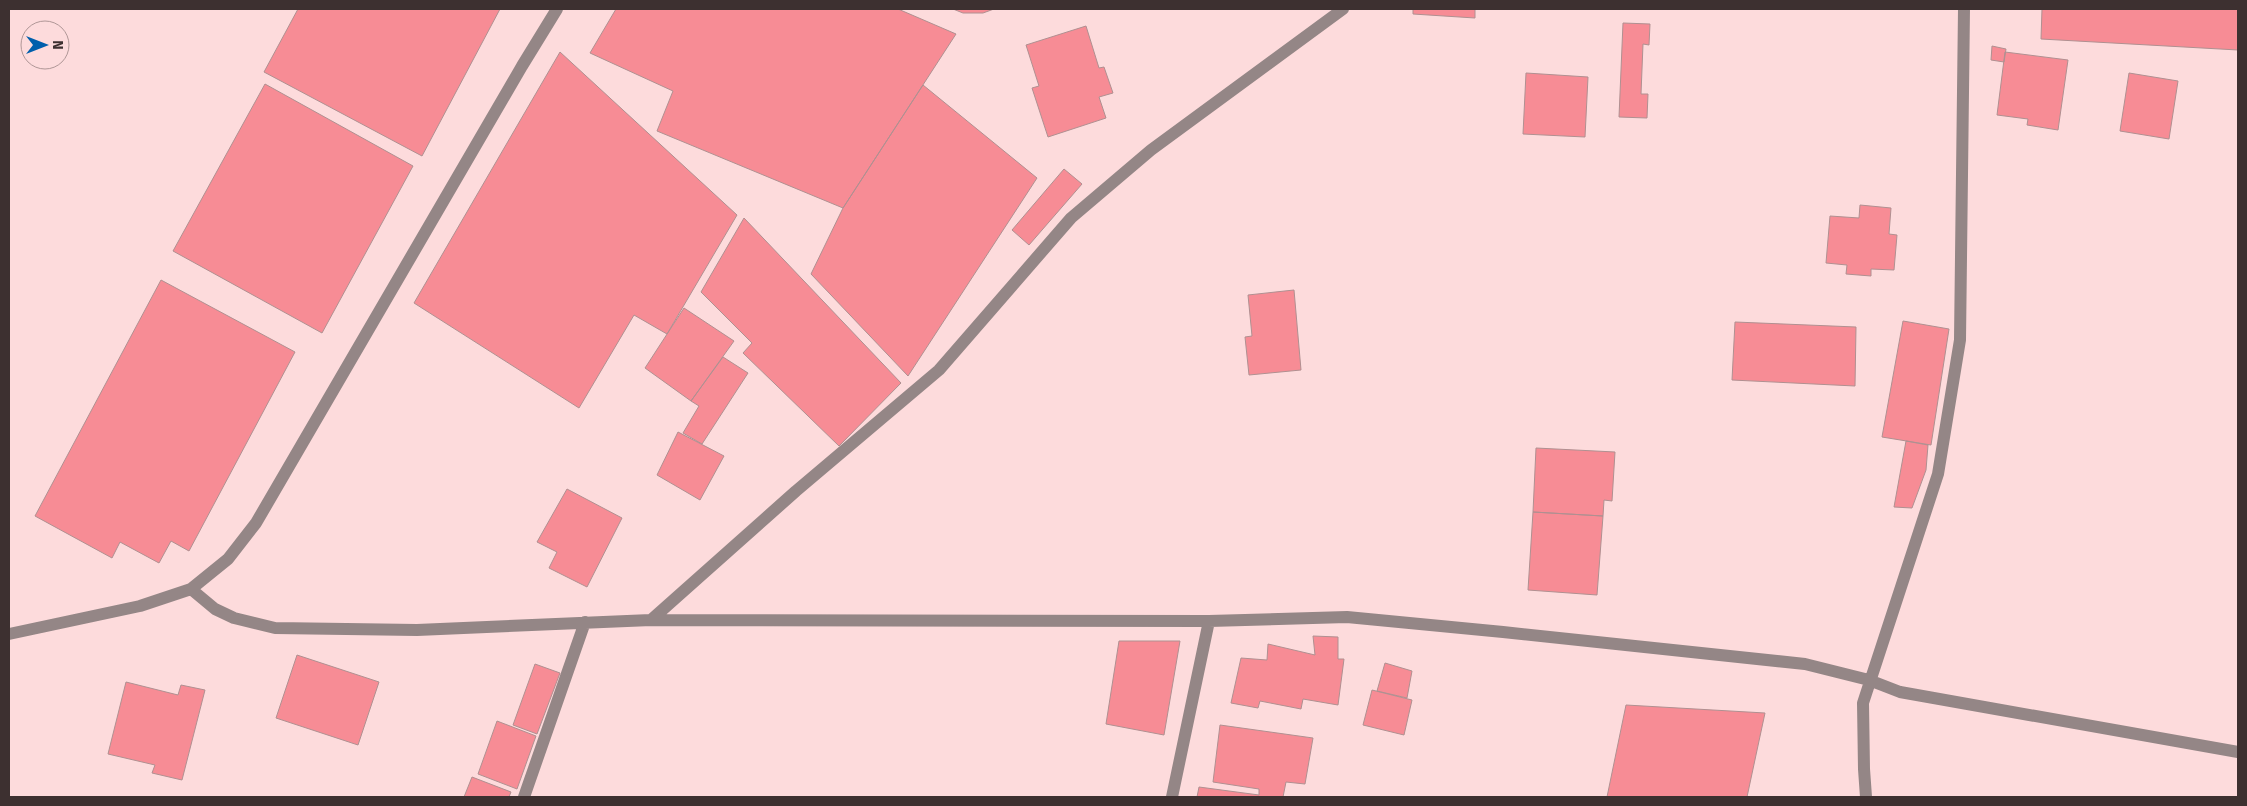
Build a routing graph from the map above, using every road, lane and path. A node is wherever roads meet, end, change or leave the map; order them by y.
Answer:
1 (557, 9) edge
2 (1343, 9) edge
3 (1964, 9) edge
4 (191, 588) junction
5 (650, 620) junction
6 (1209, 621) junction
7 (586, 622) junction
8 (9, 634) edge
9 (1869, 680) junction
10 (2238, 752) edge
11 (524, 797) edge
12 (1172, 797) edge
13 (1866, 797) edge

1 - 4 street
2 - 5 street
3 - 9 street
4 - 7 street
4 - 8 street
5 - 6 street
5 - 7 street
6 - 9 street
6 - 12 street
7 - 11 street
9 - 10 street
9 - 13 street

